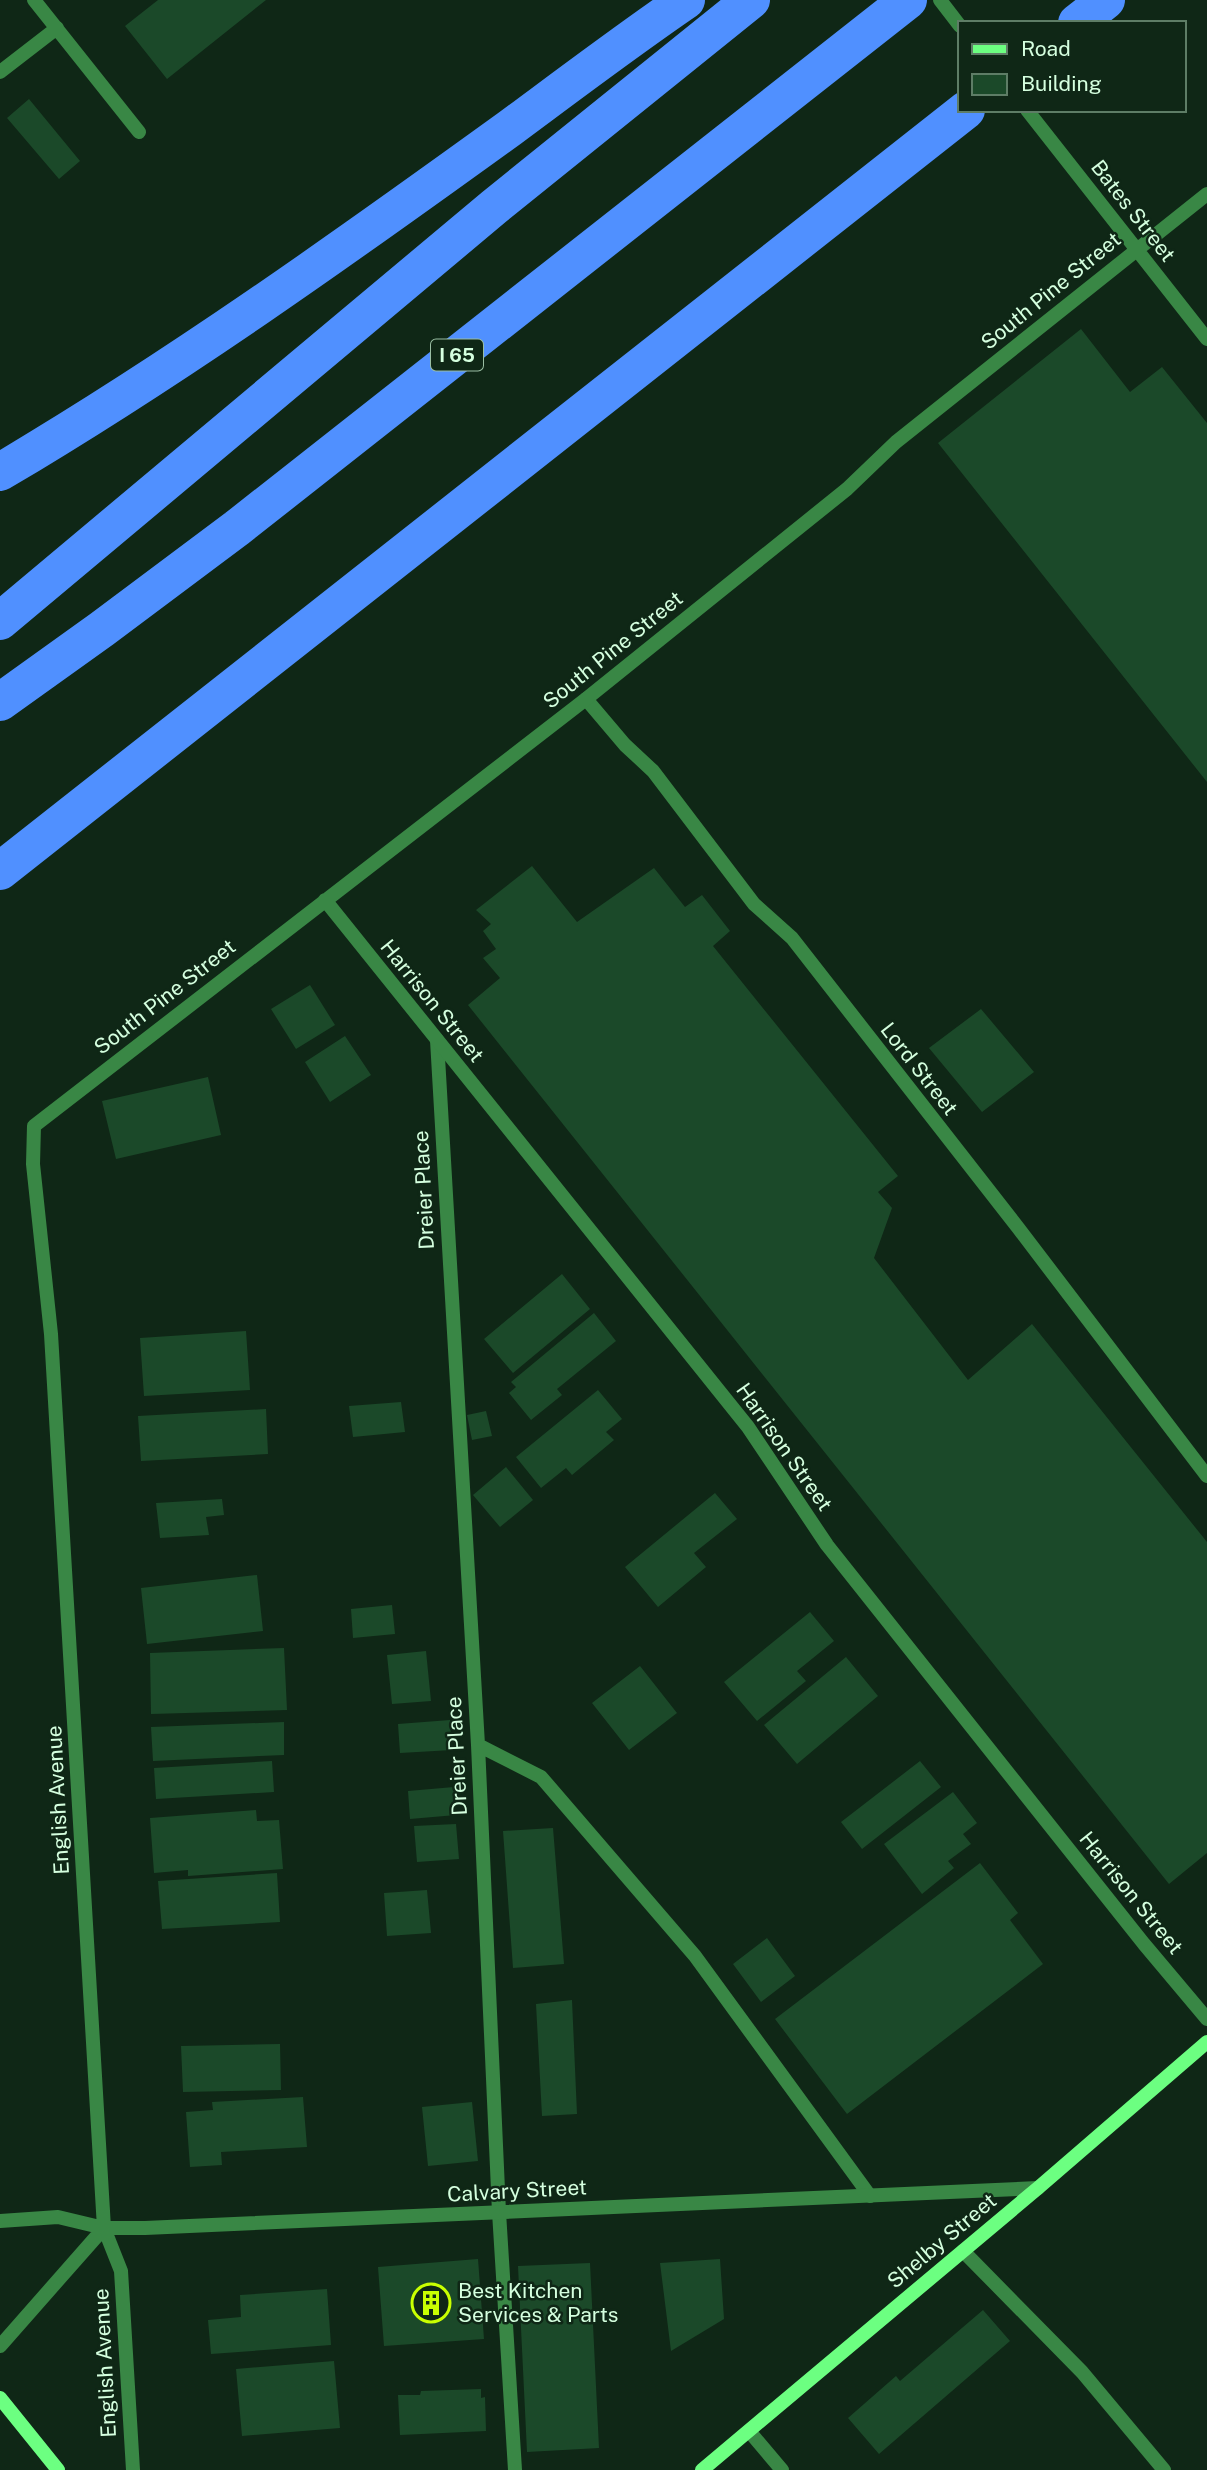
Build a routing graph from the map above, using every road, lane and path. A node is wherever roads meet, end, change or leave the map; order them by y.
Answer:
1 (34, 0) edge
2 (686, 0) edge
3 (751, 0) edge
4 (908, 0) edge
5 (940, 0) edge
6 (1106, 0) edge
7 (1080, 21) edge
8 (958, 23) edge
9 (57, 28) junction
10 (0, 72) edge
11 (963, 112) edge
12 (1029, 112) edge
13 (139, 132) dead end
14 (1207, 194) edge
15 (1136, 250) junction
16 (1207, 338) edge
17 (0, 472) edge
18 (0, 621) edge
19 (586, 699) junction
20 (0, 702) edge
21 (0, 871) edge
22 (325, 900) junction
23 (437, 1040) junction
24 (34, 1126) joint
25 (1207, 1476) edge
26 (478, 1745) junction
27 (1207, 2019) edge
28 (1207, 2042) edge
29 (1038, 2188) junction
30 (870, 2196) junction
31 (499, 2212) junction
32 (0, 2221) edge
33 (104, 2228) junction
34 (963, 2251) junction
35 (0, 2346) edge
36 (0, 2398) edge
37 (749, 2431) junction
38 (58, 2470) edge
39 (132, 2470) edge
40 (515, 2470) edge
41 (702, 2470) edge
42 (782, 2470) edge
43 (1164, 2470) edge

1 - 9 street
2 - 17 highway
3 - 18 highway
4 - 20 highway, I 65
5 - 8 street
6 - 7 highway
9 - 10 street
9 - 13 street
11 - 21 highway
12 - 15 street, Bates Street
14 - 15 street, South Pine Street
15 - 16 street, Bates Street
15 - 19 street, South Pine Street
19 - 22 street, South Pine Street
19 - 25 street, Lord Street
22 - 23 street, Harrison Street
22 - 24 street, South Pine Street
23 - 26 street, Dreier Place
23 - 27 street, Harrison Street
24 - 33 street, English Avenue
26 - 30 street
26 - 31 street, Dreier Place
28 - 29 main road, Shelby Street
29 - 30 street, Calvary Street
29 - 34 main road, Shelby Street
30 - 31 street, Calvary Street
31 - 33 street, Calvary Street
31 - 40 street, Dreier Place
32 - 33 street, Calvary Street
33 - 35 street
33 - 39 street, English Avenue
34 - 37 main road, Shelby Street
34 - 43 street
36 - 38 main road
37 - 41 main road, Shelby Street
37 - 42 street

